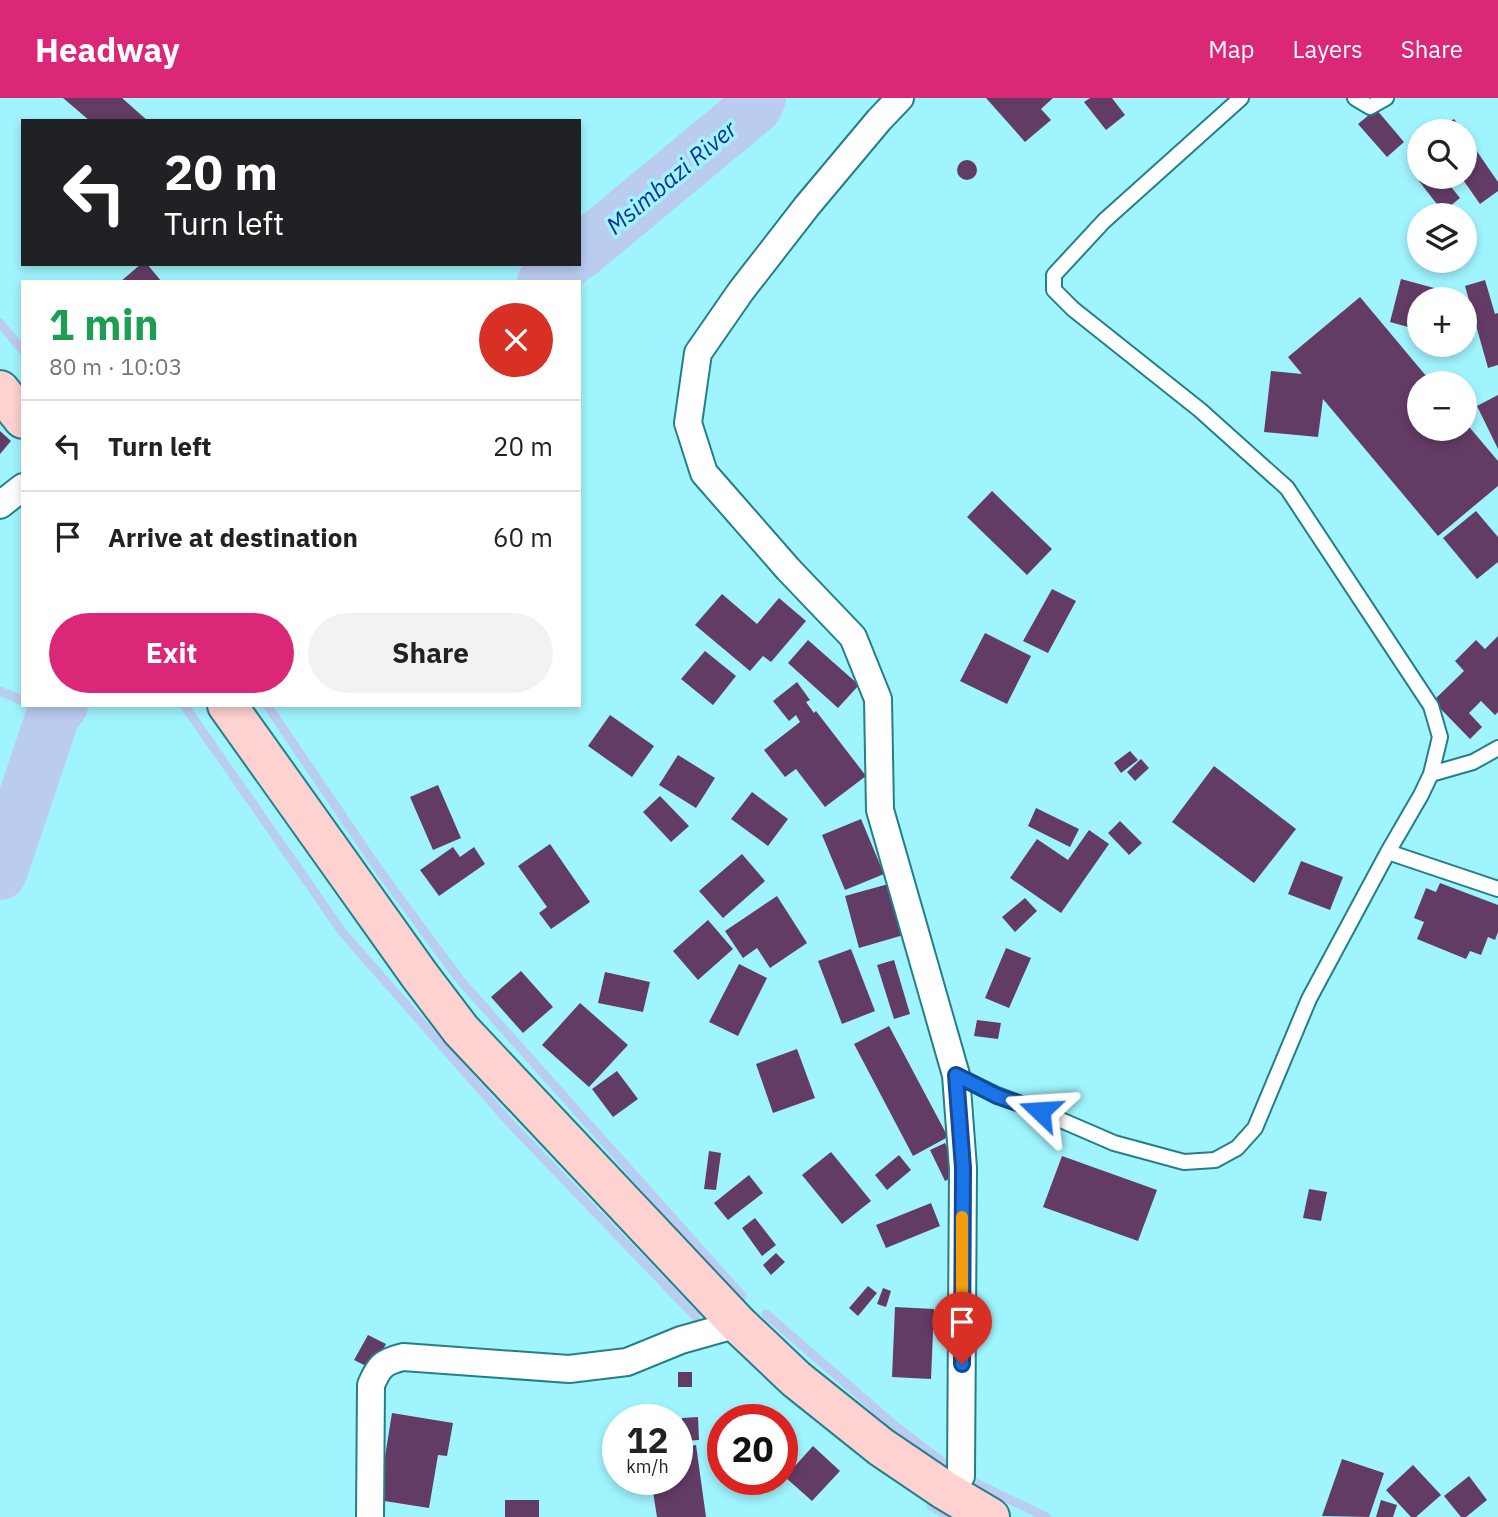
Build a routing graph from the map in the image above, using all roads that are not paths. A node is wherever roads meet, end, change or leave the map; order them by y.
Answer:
1 (900, 98) edge
2 (1241, 98) edge
3 (1355, 98) edge
4 (1386, 98) edge
5 (0, 390) edge
6 (21, 416) edge
7 (21, 489) edge
8 (0, 505) edge
9 (228, 707) edge
10 (1498, 748) edge
11 (1431, 774) junction
12 (1388, 852) junction
13 (1498, 889) edge
14 (956, 1075) junction
15 (738, 1324) junction
16 (946, 1491) junction
17 (370, 1517) edge
18 (990, 1517) edge

1 - 14 street
2 - 11 lane
3 - 4 lane
5 - 6 main road
7 - 8 street
9 - 15 main road
10 - 11 lane
11 - 12 lane
12 - 13 lane
12 - 14 lane
14 - 16 street
15 - 16 main road
15 - 17 street
16 - 18 main road

